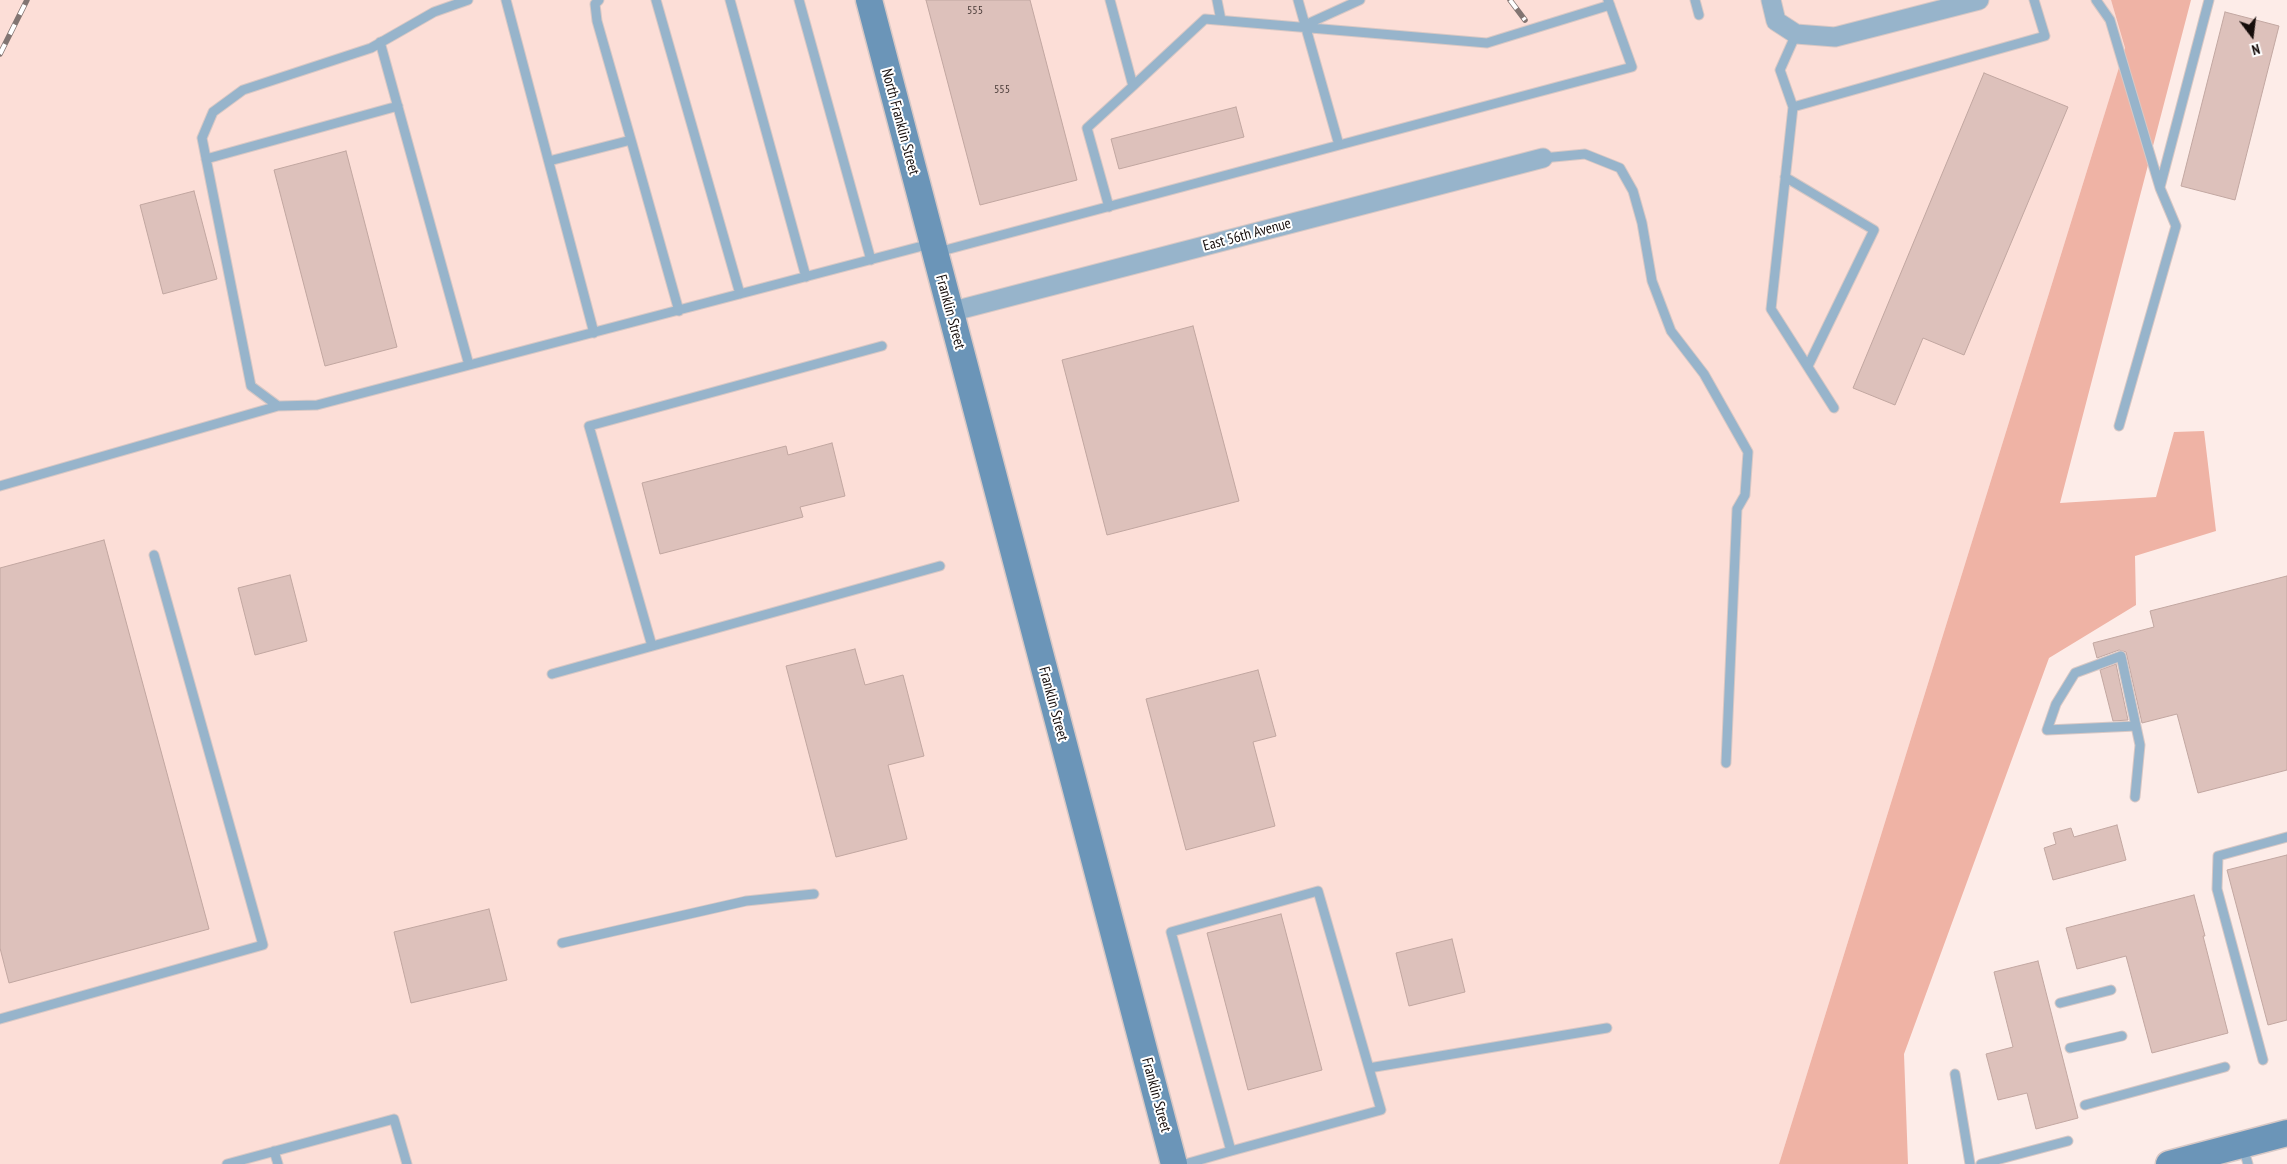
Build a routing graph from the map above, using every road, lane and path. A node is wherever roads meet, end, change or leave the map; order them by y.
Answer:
1 (468, 0) edge
2 (506, 0) edge
3 (599, 0) edge
4 (656, 0) edge
5 (730, 0) edge
6 (799, 0) edge
7 (869, 0) edge
8 (1110, 0) edge
9 (1216, 0) edge
10 (1298, 0) edge
11 (1360, 0) edge
12 (1695, 0) edge
13 (1771, 0) edge
14 (1979, 0) edge
15 (2034, 0) edge
16 (2096, 0) edge
17 (2209, 0) edge
18 (1609, 2) edge
19 (1699, 15) dead end
20 (1221, 20) junction
21 (1304, 26) junction
22 (1796, 34) junction
23 (380, 42) junction
24 (1133, 86) junction
25 (398, 106) junction
26 (1793, 107) junction
27 (631, 140) junction
28 (1339, 145) junction
29 (1543, 158) joint
30 (206, 160) junction
31 (549, 162) junction
32 (1785, 177) junction
33 (2160, 188) junction
34 (1109, 207) junction
35 (934, 248) junction
36 (871, 260) junction
37 (806, 277) junction
38 (740, 294) junction
39 (679, 311) junction
40 (950, 312) junction
41 (594, 333) junction
42 (882, 346) dead end
43 (469, 365) junction
44 (1808, 366) junction
45 (278, 406) junction
46 (1834, 408) dead end
47 (2119, 426) dead end
48 (0, 486) edge
49 (154, 555) dead end
50 (940, 566) dead end
51 (652, 646) junction
52 (552, 674) dead end
53 (2136, 726) junction
54 (1726, 763) dead end
55 (2135, 797) dead end
56 (2287, 837) edge
57 (814, 894) dead end
58 (562, 943) dead end
59 (2111, 990) dead end
60 (2060, 1003) dead end
61 (0, 1019) edge
62 (1607, 1028) dead end
63 (2122, 1036) dead end
64 (2070, 1048) dead end
65 (2263, 1060) dead end
66 (2225, 1067) dead end
67 (1369, 1068) junction
68 (1955, 1074) dead end
69 (2084, 1105) dead end
70 (2287, 1133) edge
71 (2068, 1141) dead end
72 (274, 1151) junction
73 (1231, 1151) junction
74 (2245, 1154) edge
75 (227, 1164) edge
76 (278, 1164) edge
77 (407, 1164) edge
78 (1174, 1164) edge
79 (1185, 1164) edge
80 (1970, 1164) edge
81 (1981, 1164) edge
82 (2169, 1164) edge

1 - 23 lane
2 - 31 lane
3 - 27 lane
4 - 38 lane
5 - 37 lane
6 - 36 lane
7 - 35 street, North Franklin Street
8 - 24 lane
9 - 20 lane
10 - 21 lane
11 - 21 lane
12 - 19 lane
13 - 22 street
14 - 22 street
15 - 26 lane
16 - 33 lane
17 - 33 lane
18 - 21 lane
18 - 28 lane
20 - 21 lane
20 - 24 lane
21 - 28 lane
22 - 26 lane
23 - 25 lane
23 - 30 lane
24 - 34 lane
25 - 30 lane
25 - 43 lane
26 - 32 lane
27 - 31 lane
27 - 39 lane
28 - 34 lane
29 - 40 street, East 56th Avenue
29 - 54 lane
30 - 45 lane
31 - 41 lane
32 - 44 lane
32 - 44 lane
33 - 47 lane
34 - 35 lane
35 - 36 lane
35 - 40 street, Franklin Street
36 - 37 lane
37 - 38 lane
38 - 39 lane
39 - 41 lane
40 - 78 street, Franklin Street
41 - 43 lane
42 - 51 lane
43 - 45 lane
44 - 46 lane
45 - 48 lane
49 - 61 lane
50 - 51 lane
51 - 52 lane
53 - 53 lane
53 - 55 lane
56 - 65 lane
57 - 58 lane
59 - 60 lane
62 - 67 lane
63 - 64 lane
66 - 69 lane
67 - 73 lane
67 - 73 lane
68 - 80 lane
70 - 74 street
71 - 81 lane
72 - 75 lane
72 - 76 lane
72 - 77 lane
73 - 79 lane
74 - 82 street

